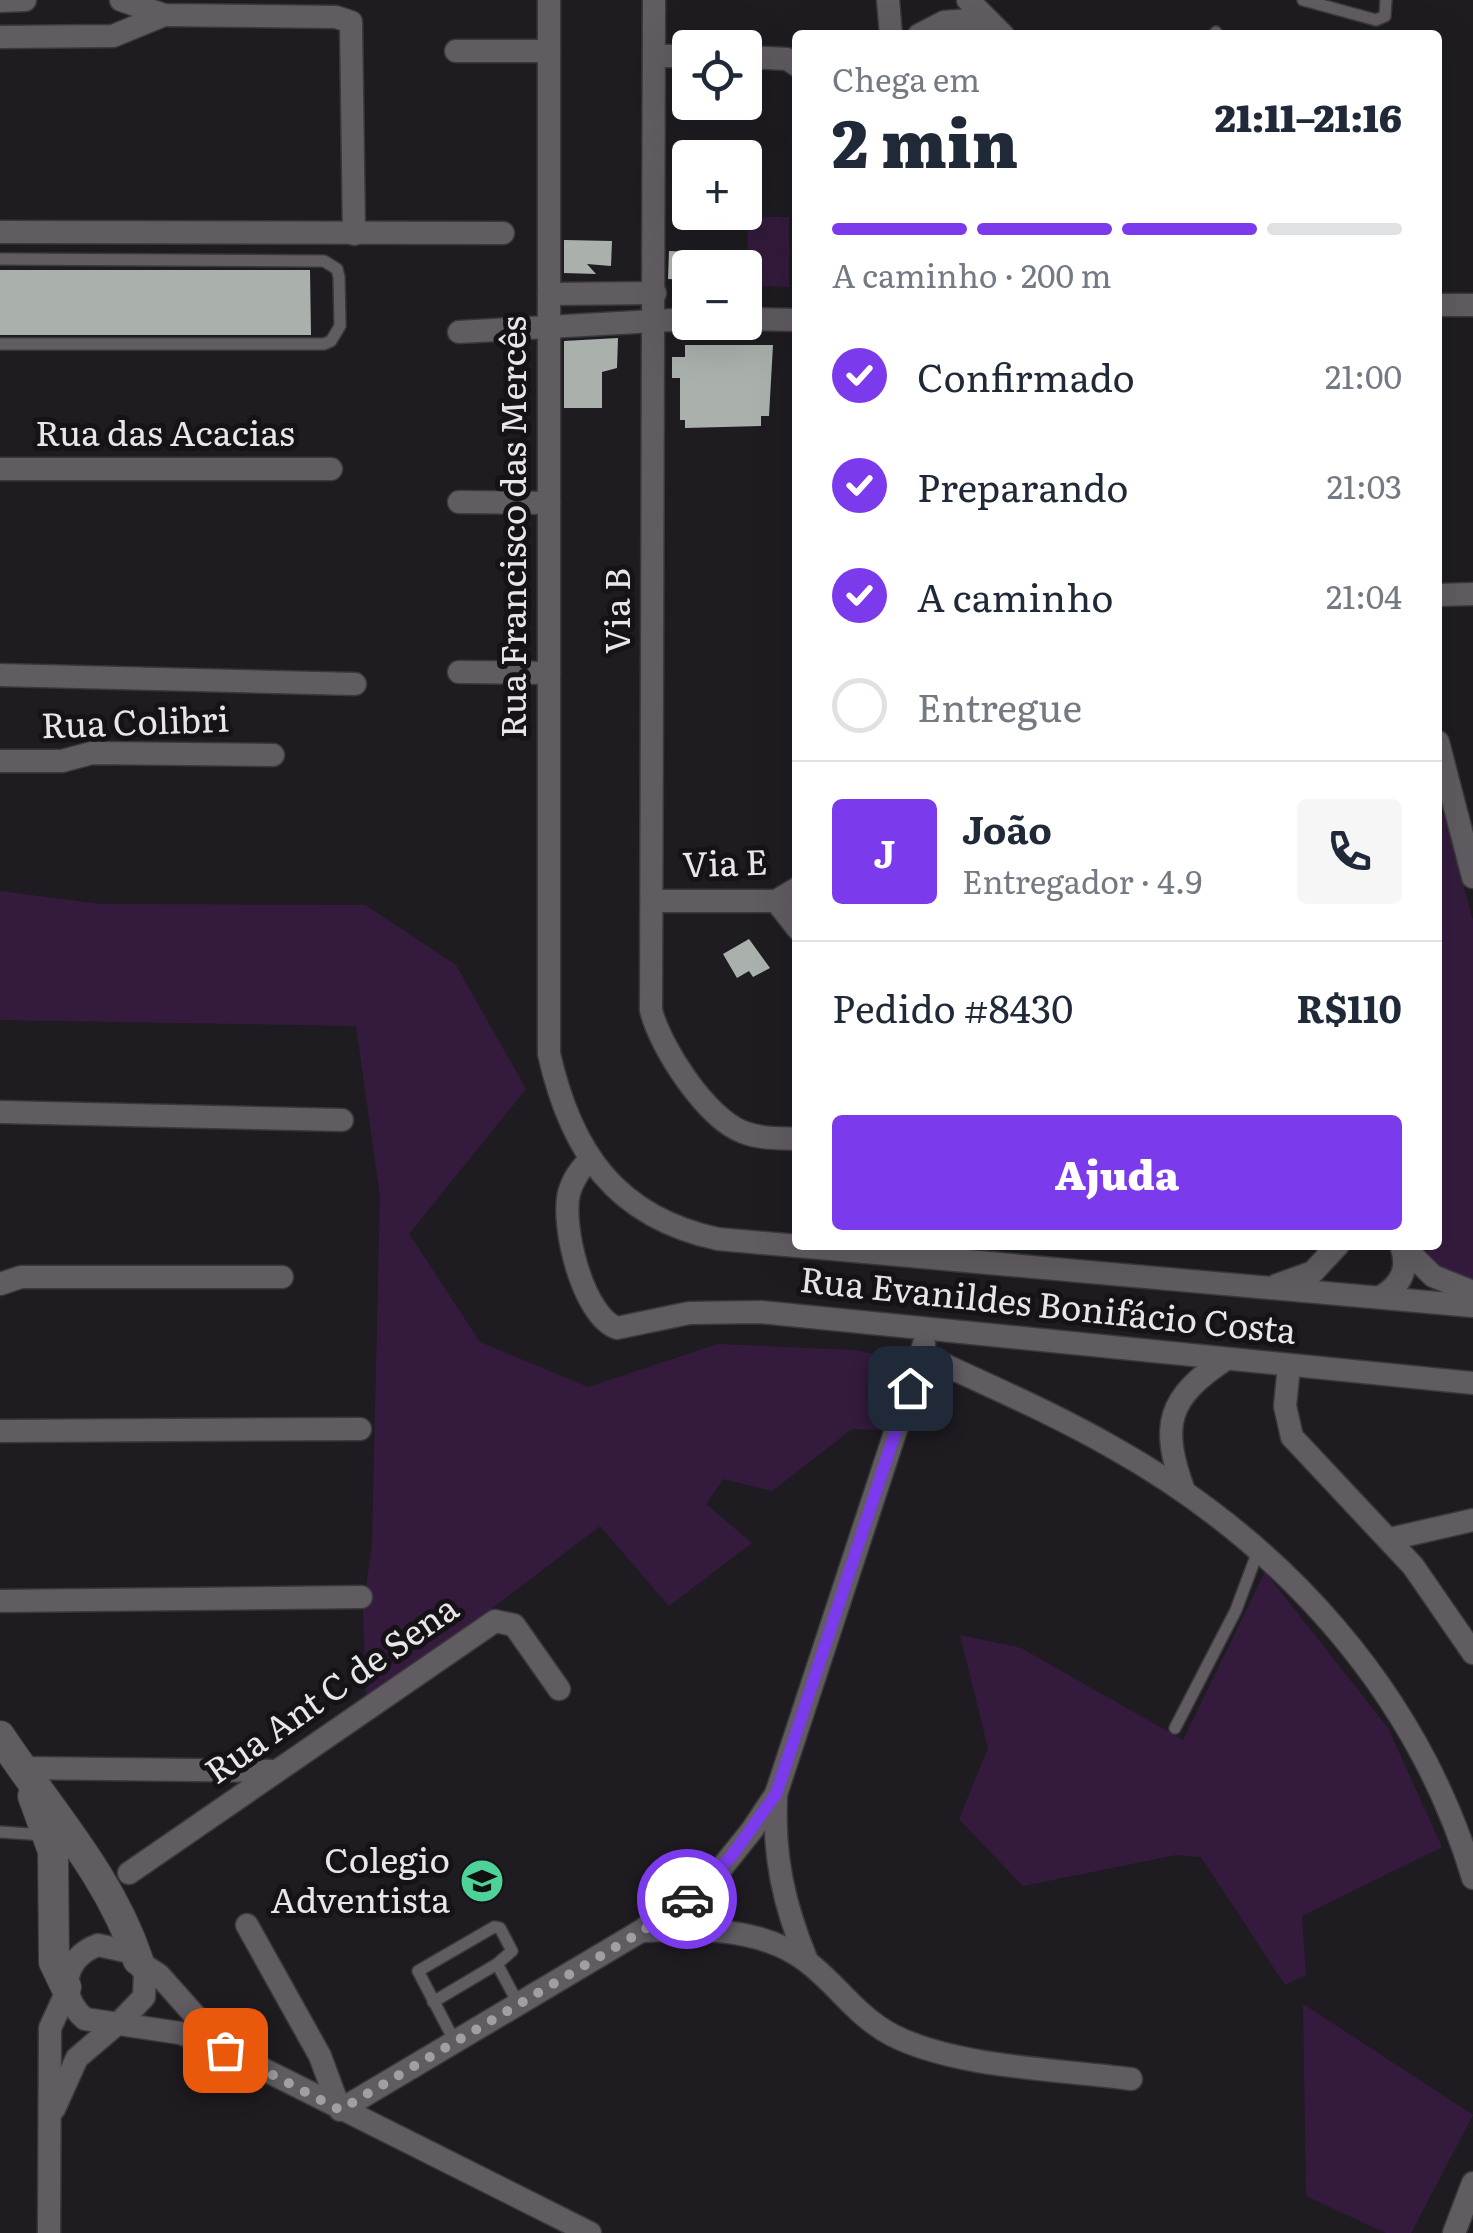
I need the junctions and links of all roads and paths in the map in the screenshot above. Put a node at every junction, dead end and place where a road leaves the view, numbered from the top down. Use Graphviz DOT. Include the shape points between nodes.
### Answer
graph roads {
  1 [pos="25,0"];
  2 [pos="121,0"];
  3 [pos="549,0"];
  4 [pos="654,0"];
  5 [pos="888,0"];
  6 [pos="968,0"];
  7 [pos="1303,0"];
  8 [pos="1386,0"];
  9 [pos="0,1"];
  10 [pos="164,16"];
  11 [pos="984,19"];
  12 [pos="891,30"];
  13 [pos="929,30"];
  14 [pos="997,30"];
  15 [pos="0,38"];
  16 [pos="456,50"];
  17 [pos="549,50"];
  18 [pos="654,56"];
  19 [pos="672,56"];
  20 [pos="762,58"];
  21 [pos="792,62"];
  22 [pos="0,232"];
  23 [pos="503,233"];
  24 [pos="354,234"];
  25 [pos="0,259"];
  26 [pos="654,293"];
  27 [pos="549,294"];
  28 [pos="1442,305"];
  29 [pos="1473,305"];
  30 [pos="762,319"];
  31 [pos="672,320"];
  32 [pos="792,320"];
  33 [pos="654,321"];
  34 [pos="549,324"];
  35 [pos="459,332"];
  36 [pos="0,344"];
  37 [pos="0,469"];
  38 [pos="330,469"];
  39 [pos="459,502"];
  40 [pos="550,503"];
  41 [pos="1442,594"];
  42 [pos="1473,594"];
  43 [pos="459,672"];
  44 [pos="549,672"];
  45 [pos="0,676"];
  46 [pos="356,684"];
  47 [pos="272,754"];
  48 [pos="1442,757"];
  49 [pos="0,761"];
  50 [pos="1473,814"];
  51 [pos="1473,835"];
  52 [pos="1473,877"];
  53 [pos="792,892"];
  54 [pos="652,902"];
  55 [pos="776,902"];
  56 [pos="792,922"];
  57 [pos="0,1112"];
  58 [pos="342,1120"];
  59 [pos="792,1140"];
  60 [pos="589,1160"];
  61 [pos="792,1245"];
  62 [pos="850,1250"];
  63 [pos="1402,1250"];
  64 [pos="1406,1250"];
  65 [pos="1335,1251"];
  66 [pos="282,1277"];
  67 [pos="0,1284"];
  68 [pos="1269,1288"];
  69 [pos="1473,1292"];
  70 [pos="1350,1296"];
  71 [pos="1382,1296"];
  72 [pos="1473,1306"];
  73 [pos="929,1329"];
  74 [pos="921,1354"];
  75 [pos="1226,1359"];
  76 [pos="1289,1366"];
  77 [pos="1473,1383"];
  78 [pos="360,1430"];
  79 [pos="0,1431"];
  80 [pos="1184,1491"];
  81 [pos="1473,1520"];
  82 [pos="1390,1539"];
  83 [pos="1258,1551"];
  84 [pos="361,1597"];
  85 [pos="0,1601"];
  86 [pos="1473,1652"];
  87 [pos="559,1689"];
  88 [pos="1175,1728"];
  89 [pos="0,1736"];
  90 [pos="21,1768"];
  91 [pos="276,1771"];
  92 [pos="776,1794"];
  93 [pos="0,1832"];
  94 [pos="48,1836"];
  95 [pos="82,1848"];
  96 [pos="129,1873"];
  97 [pos="1473,1878"];
  98 [pos="247,1925"];
  99 [pos="641,1932"];
  100 [pos="139,1961"];
  101 [pos="807,1961"];
  102 [pos="498,1964"];
  103 [pos="66,1989"];
  104 [pos="433,2002"];
  105 [pos="519,2005"];
  106 [pos="119,2023"];
  107 [pos="455,2042"];
  108 [pos="225,2050"];
  109 [pos="1131,2079"];
  110 [pos="340,2110"];
  111 [pos="51,2122"];
  112 [pos="50,2183"];
  113 [pos="1473,2184"];
  114 [pos="1458,2231"];
  115 [pos="49,2233"];
  116 [pos="61,2233"];
  117 [pos="590,2233"];
  1 -- 9 [label="street"];
  2 -- 10 [label="street"];
  3 -- 17 [label="street, Rua Francisco das Mercês"];
  4 -- 18 [label="street, Via B"];
  5 -- 12 [label="street"];
  6 -- 11 [label="street"];
  7 -- 8 [label="lane" via="1376,20 1385,16"];
  10 -- 15 [label="street" via="113,36"];
  10 -- 24 [label="street" via="351,22"];
  11 -- 13 [label="street"];
  11 -- 14 [label="street"];
  16 -- 17 [label="street"];
  17 -- 27 [label="street, Rua Francisco das Mercês"];
  18 -- 19 [label="street"];
  18 -- 26 [label="street, Via B"];
  20 -- 21 [label="street"];
  22 -- 24 [label="street"];
  23 -- 24 [label="street"];
  25 -- 36 [label="lane" via="324,261 337,269 340,293 340,326 324,344"];
  26 -- 27 [label="street"];
  26 -- 33 [label="street, Via B"];
  27 -- 34 [label="street, Rua Francisco das Mercês"];
  28 -- 29 [label="street"];
  30 -- 32 [label="street"];
  31 -- 33 [label="street"];
  33 -- 34 [label="street"];
  33 -- 54 [label="street, Via B"];
  34 -- 35 [label="street"];
  34 -- 40 [label="street, Rua Francisco das Mercês"];
  37 -- 38 [label="street, Rua das Acacias"];
  39 -- 40 [label="street"];
  40 -- 44 [label="street, Rua Francisco das Mercês"];
  41 -- 42 [label="street"];
  43 -- 44 [label="street"];
  44 -- 60 [label="street, Rua Francisco das Mercês" via="549,1054 566,1114"];
  45 -- 46 [label="street"];
  47 -- 49 [label="street, Rua Colibri" via="92,753"];
  48 -- 52 [label="street"];
  50 -- 51 [label="street"];
  53 -- 55 [label="street, Via E"];
  54 -- 55 [label="street, Via E"];
  54 -- 59 [label="street, Via B" via="652,1010 667,1051 730,1126"];
  55 -- 56 [label="street"];
  57 -- 58 [label="street"];
  60 -- 61 [label="street, Rua Francisco das Mercês" via="636,1206 666,1223 718,1238"];
  60 -- 73 [label="street, Rua Evanildes Bonifácio Costa" via="568,1197 568,1232 595,1313 617,1328 719,1311"];
  62 -- 68 [label="street, Rua Francisco das Mercês"];
  63 -- 71 [label="street" via="1404,1274"];
  64 -- 69 [label="street" via="1433,1276"];
  65 -- 68 [label="street" via="1313,1272"];
  65 -- 70 [label="street" via="1334,1280"];
  66 -- 67 [label="street" via="21,1277"];
  68 -- 70 [label="street, Rua Francisco das Mercês"];
  70 -- 71 [label="street, Rua Francisco das Mercês"];
  71 -- 72 [label="street, Rua Francisco das Mercês"];
  73 -- 74 [label="street"];
  73 -- 75 [label="street, Rua Evanildes Bonifácio Costa"];
  74 -- 80 [label="street" via="1064,1421"];
  74 -- 92 [label="street"];
  75 -- 76 [label="street, Rua Evanildes Bonifácio Costa"];
  75 -- 80 [label="street" via="1184,1391 1173,1410 1169,1438"];
  76 -- 77 [label="street, Rua Evanildes Bonifácio Costa"];
  76 -- 82 [label="street" via="1285,1406 1292,1437"];
  78 -- 79 [label="street"];
  80 -- 83 [label="street"];
  81 -- 82 [label="street"];
  82 -- 86 [label="street"];
  83 -- 88 [label="lane" via="1236,1610"];
  83 -- 97 [label="street" via="1334,1626 1396,1704 1445,1792"];
  84 -- 85 [label="street"];
  87 -- 91 [label="street, Rua Ant C de Sena" via="514,1625 495,1621"];
  89 -- 90 [label="street"];
  90 -- 91 [label="street"];
  90 -- 94 [label="street"];
  90 -- 95 [label="street"];
  91 -- 96 [label="street, Rua Ant C de Sena"];
  92 -- 99 [label="street" via="716,1875"];
  92 -- 101 [label="street" via="782,1894"];
  93 -- 94 [label="lane"];
  94 -- 95 [label="lane"];
  94 -- 103 [label="street" via="54,1962"];
  95 -- 100 [label="street"];
  98 -- 110 [label="street" via="320,2056"];
  99 -- 101 [label="street" via="684,1928 751,1936"];
  99 -- 105 [label="street"];
  100 -- 103 [label="street" via="120,1947 98,1945 78,1956"];
  100 -- 106 [label="street" via="144,1997"];
  100 -- 108 [label="street"];
  101 -- 109 [label="street" via="861,2016 928,2048"];
  102 -- 104 [label="lane"];
  102 -- 104 [label="lane" via="513,1954 498,1926 422,1967 418,1977"];
  102 -- 105 [label="lane"];
  103 -- 106 [label="street" via="85,2019"];
  103 -- 111 [label="street" via="50,2028"];
  104 -- 107 [label="lane"];
  105 -- 107 [label="street"];
  106 -- 108 [label="street" via="180,2033"];
  106 -- 111 [label="street" via="67,2073"];
  107 -- 110 [label="street"];
  108 -- 110 [label="street"];
  110 -- 117 [label="street"];
  111 -- 112 [label="street"];
  112 -- 115 [label="street"];
  112 -- 116 [label="street"];
  113 -- 114 [label="street"];
}
